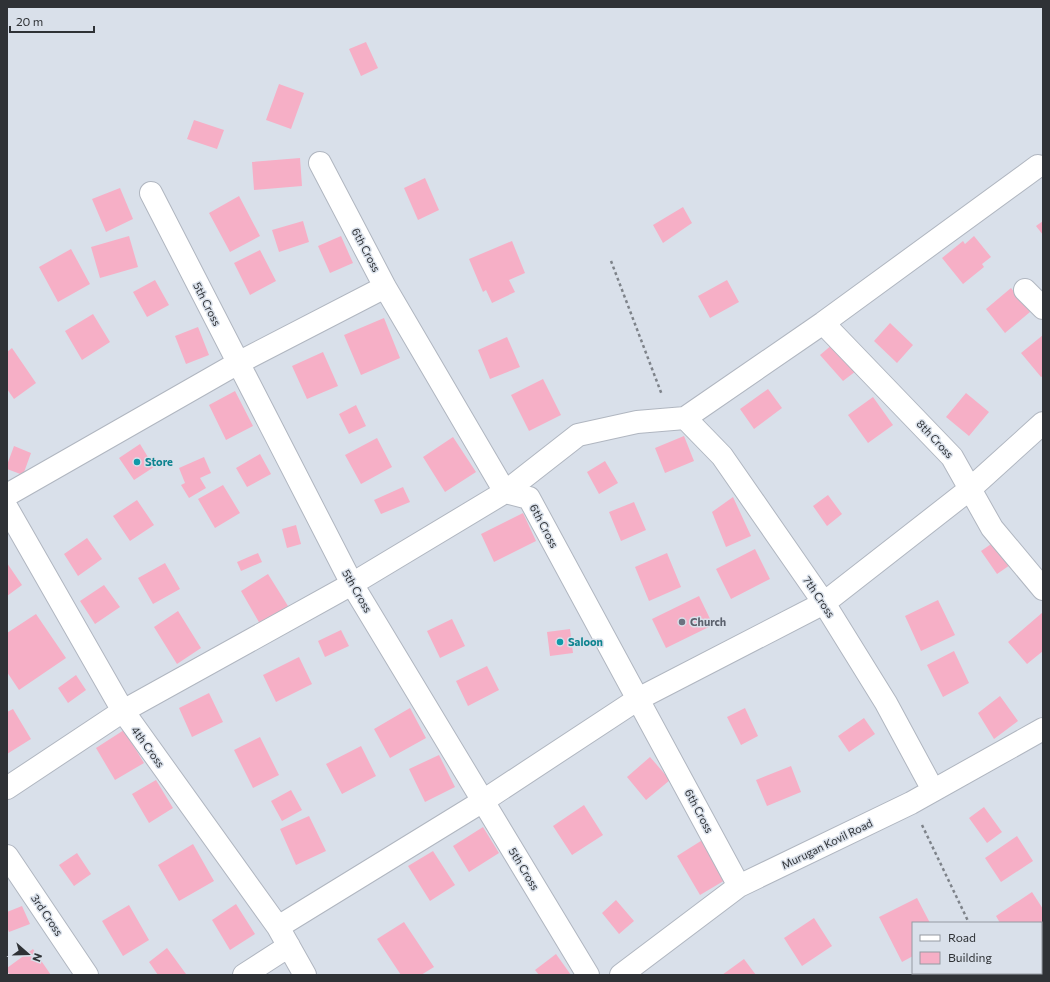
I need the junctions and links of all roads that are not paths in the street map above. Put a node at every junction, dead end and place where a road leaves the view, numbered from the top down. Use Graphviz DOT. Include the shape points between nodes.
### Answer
graph roads {
  1 [pos="320,164"];
  2 [pos="1038,166"];
  3 [pos="151,193"];
  4 [pos="385,287"];
  5 [pos="1025,290"];
  6 [pos="1043,308"];
  7 [pos="823,323"];
  8 [pos="238,363"];
  9 [pos="678,419"];
  10 [pos="1043,423"];
  11 [pos="970,489"];
  12 [pos="504,492"];
  13 [pos="7,495"];
  14 [pos="7,508"];
  15 [pos="352,584"];
  16 [pos="1043,588"];
  17 [pos="824,603"];
  18 [pos="638,699"];
  19 [pos="123,711"];
  20 [pos="1043,729"];
  21 [pos="7,788"];
  22 [pos="933,790"];
  23 [pos="483,801"];
  24 [pos="7,856"];
  25 [pos="739,886"];
  26 [pos="278,927"];
  27 [pos="289,946"];
  28 [pos="87,975"];
  29 [pos="244,975"];
  30 [pos="305,975"];
  31 [pos="588,975"];
  32 [pos="621,975"];
  1 -- 4 [label="street, 6th Cross"];
  2 -- 7 [label="street"];
  3 -- 8 [label="street, 5th Cross"];
  4 -- 8 [label="street"];
  4 -- 12 [label="street, 6th Cross"];
  5 -- 6 [label="street"];
  7 -- 9 [label="street"];
  7 -- 11 [label="street, 8th Cross" via="952,457"];
  8 -- 13 [label="street"];
  8 -- 15 [label="street, 5th Cross"];
  9 -- 12 [label="street" via="637,422 578,436"];
  9 -- 17 [label="street, 7th Cross" via="722,456"];
  10 -- 11 [label="street"];
  11 -- 16 [label="street, 8th Cross" via="992,528"];
  11 -- 17 [label="street"];
  12 -- 15 [label="street"];
  12 -- 18 [label="street, 6th Cross" via="529,498"];
  14 -- 19 [label="street, 4th Cross"];
  15 -- 19 [label="street"];
  15 -- 23 [label="street, 5th Cross"];
  17 -- 18 [label="street"];
  17 -- 22 [label="street, 7th Cross" via="886,703"];
  18 -- 23 [label="street"];
  18 -- 25 [label="street, 6th Cross"];
  19 -- 21 [label="street"];
  19 -- 26 [label="street, 4th Cross"];
  20 -- 22 [label="street, Murugan Kovil Road"];
  22 -- 25 [label="street, Murugan Kovil Road"];
  23 -- 26 [label="street"];
  23 -- 31 [label="street, 5th Cross"];
  24 -- 28 [label="street, 3rd Cross"];
  25 -- 32 [label="street, Murugan Kovil Road"];
  26 -- 27 [label="street, 4th Cross"];
  27 -- 29 [label="street"];
  27 -- 30 [label="street, 4th Cross"];
}
